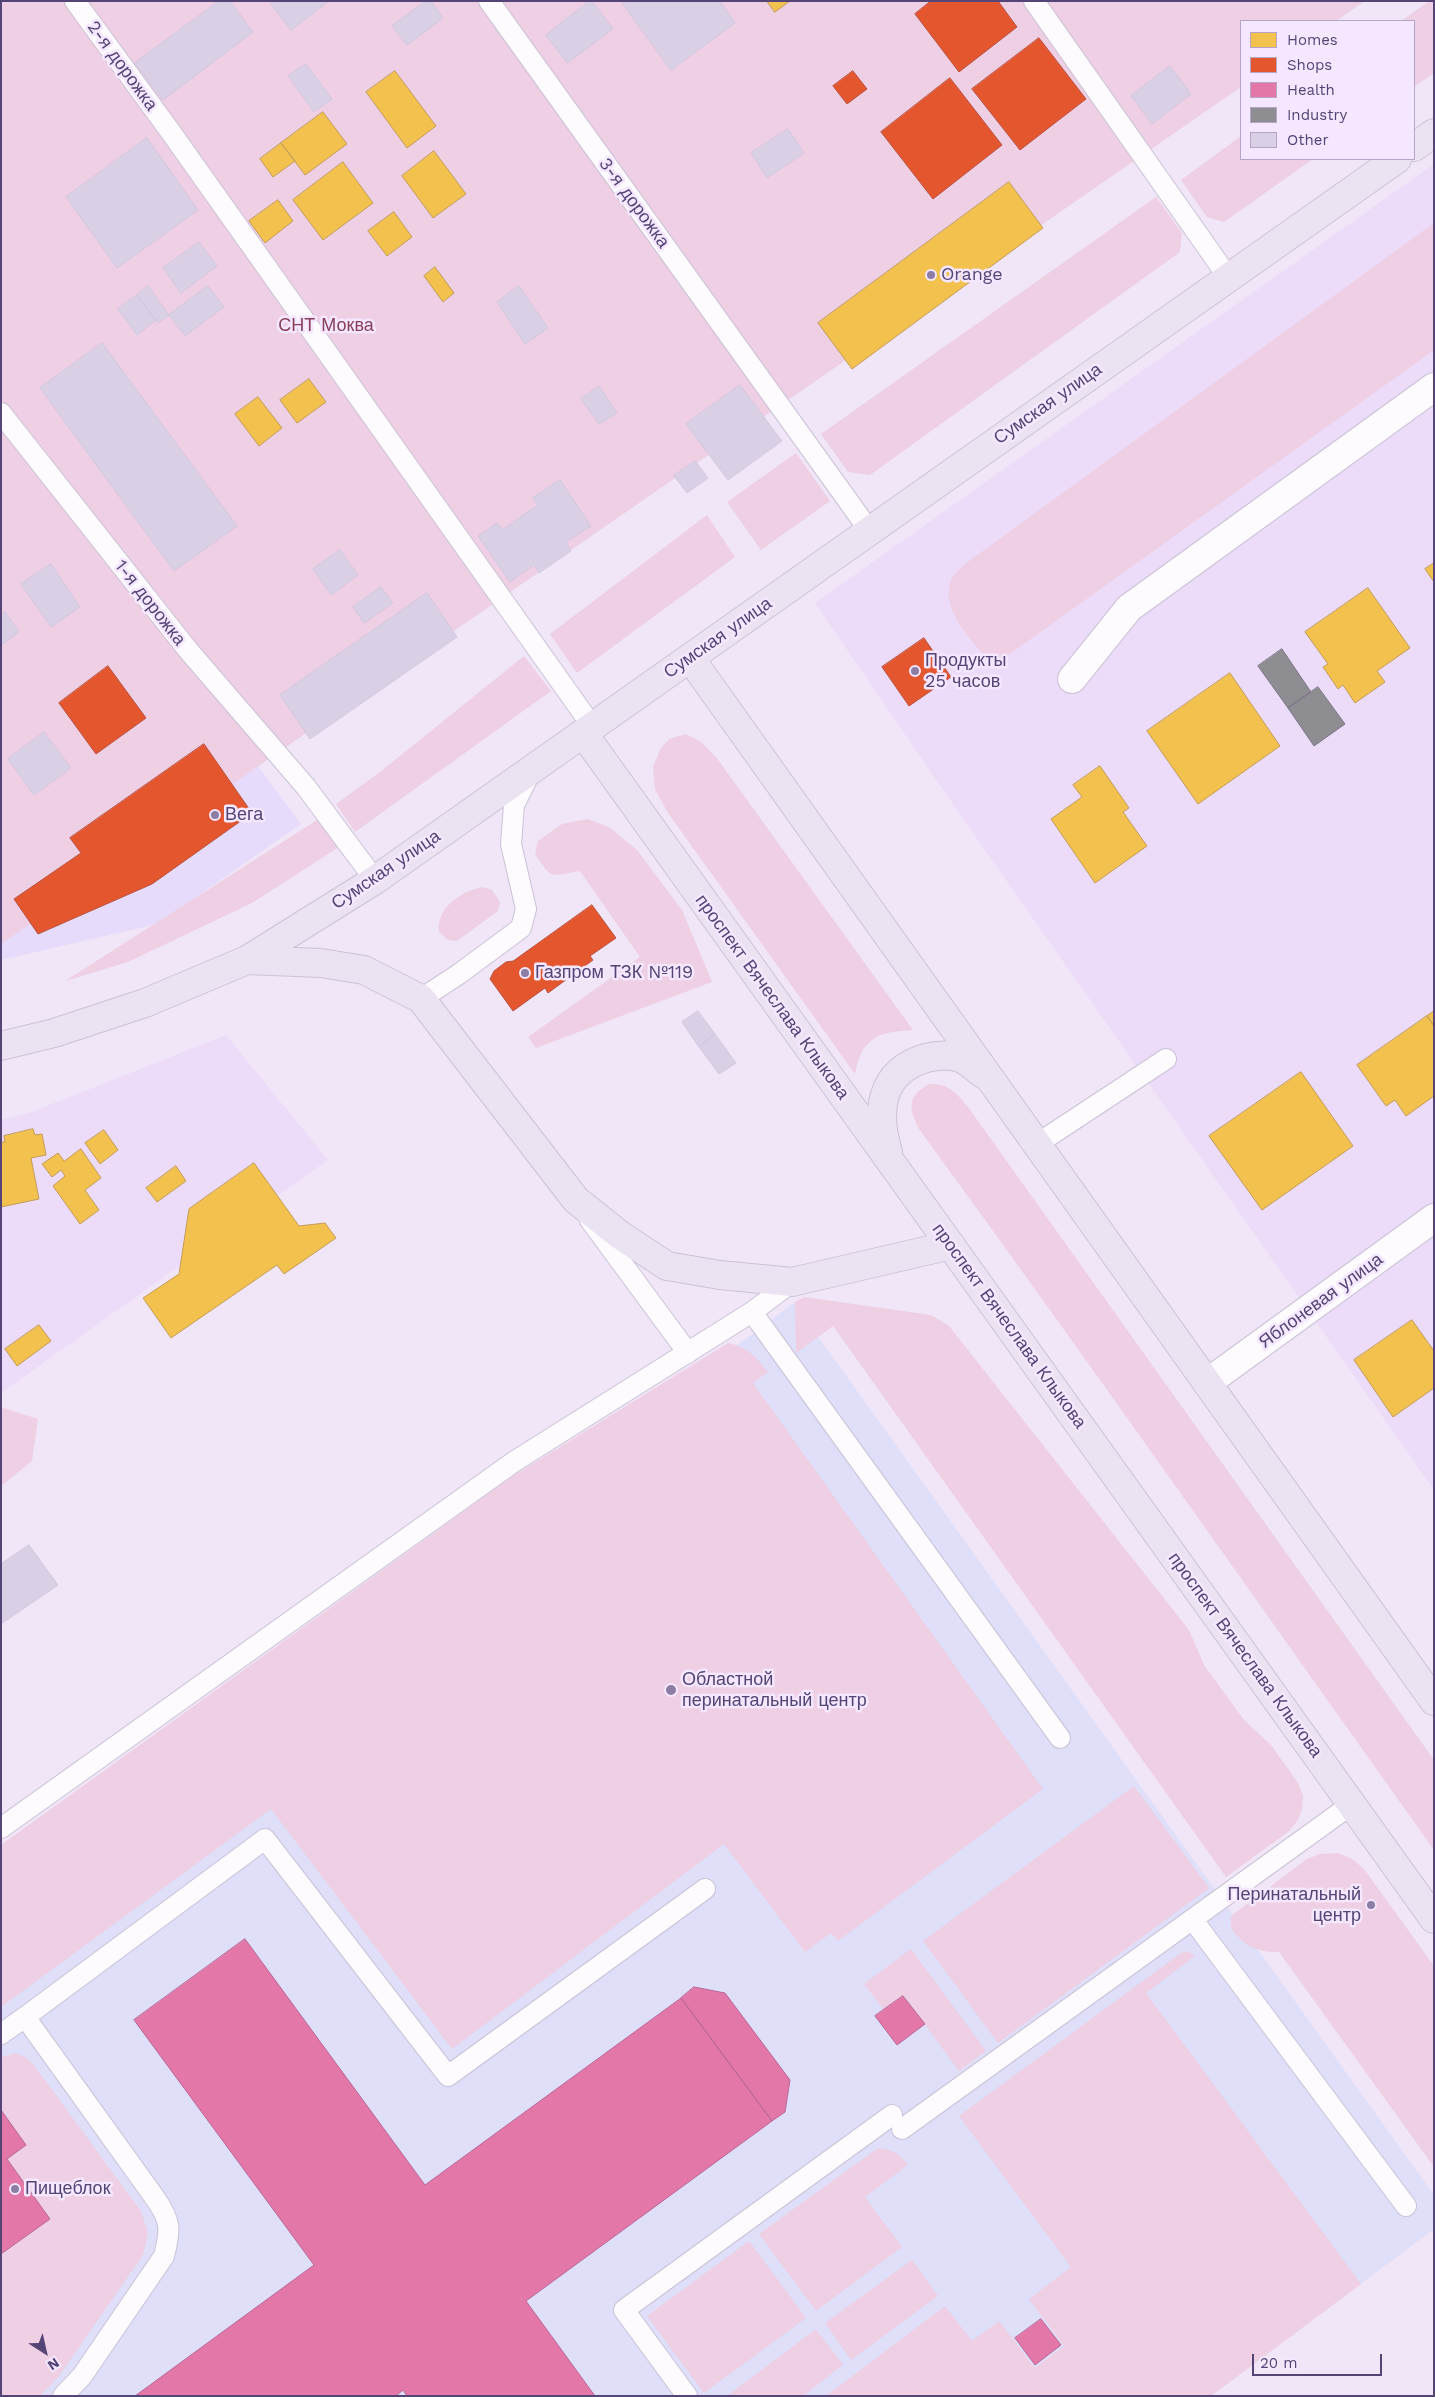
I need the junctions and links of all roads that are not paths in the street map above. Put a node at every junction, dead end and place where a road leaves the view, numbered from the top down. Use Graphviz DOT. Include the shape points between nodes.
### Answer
graph roads {
  1 [pos="75,1"];
  2 [pos="489,1"];
  3 [pos="1034,1"];
  4 [pos="1434,133"];
  5 [pos="1415,146"];
  6 [pos="1397,160"];
  7 [pos="1228,278"];
  8 [pos="1434,387"];
  9 [pos="1,413"];
  10 [pos="869,530"];
  11 [pos="690,658"];
  12 [pos="1072,680"];
  13 [pos="587,730"];
  14 [pos="531,771"];
  15 [pos="375,880"];
  16 [pos="248,960"];
  17 [pos="421,998"];
  18 [pos="1,1046"];
  19 [pos="1166,1060"];
  20 [pos="990,1078"];
  21 [pos="1037,1144"];
  22 [pos="891,1161"];
  23 [pos="576,1200"];
  24 [pos="1434,1218"];
  25 [pos="951,1246"];
  26 [pos="792,1282"];
  27 [pos="752,1312"];
  28 [pos="688,1353"];
  29 [pos="1207,1383"];
  30 [pos="1434,1701"];
  31 [pos="1060,1738"];
  32 [pos="1352,1804"];
  33 [pos="1,1828"];
  34 [pos="705,1889"];
  35 [pos="1434,1919"];
  36 [pos="1193,1920"];
  37 [pos="25,2017"];
  38 [pos="1,2034"];
  39 [pos="1406,2206"];
  40 [pos="63,2396"];
  41 [pos="686,2396"];
  1 -- 13 [label="lane, 2-я дорожка" via="170,130"];
  2 -- 10 [label="lane, 3-я дорожка"];
  3 -- 7 [label="lane"];
  4 -- 5 [label="main road"];
  6 -- 7 [label="main road, Сумская улица"];
  7 -- 10 [label="main road, Сумская улица"];
  8 -- 12 [label="street" via="1129,608"];
  9 -- 15 [label="lane, 1-я дорожка" via="188,650 306,787"];
  10 -- 11 [label="main road, Сумская улица"];
  11 -- 13 [label="main road, Сумская улица"];
  11 -- 20 [label="main road"];
  13 -- 14 [label="main road, Сумская улица"];
  13 -- 22 [label="main road, проспект Вячеслава Клыкова"];
  14 -- 15 [label="main road, Сумская улица"];
  14 -- 17 [label="lane" via="514,805 511,844 526,909 521,928"];
  15 -- 16 [label="main road, Сумская улица"];
  16 -- 17 [label="main road" via="321,963 364,970"];
  16 -- 18 [label="main road, Сумская улица" via="145,1003"];
  17 -- 23 [label="main road"];
  19 -- 21 [label="lane"];
  20 -- 21 [label="main road"];
  20 -- 22 [label="main road" via="960,1057 933,1056 910,1063 895,1076 882,1101 882,1131"];
  21 -- 29 [label="main road"];
  22 -- 25 [label="main road, проспект Вячеслава Клыкова"];
  23 -- 26 [label="main road" via="667,1266"];
  23 -- 28 [label="lane"];
  24 -- 29 [label="street, Яблоневая улица"];
  25 -- 26 [label="main road"];
  25 -- 32 [label="main road, проспект Вячеслава Клыкова"];
  26 -- 27 [label="lane"];
  27 -- 28 [label="lane"];
  27 -- 31 [label="lane"];
  28 -- 33 [label="lane" via="515,1461"];
  29 -- 30 [label="main road"];
  32 -- 35 [label="main road, проспект Вячеслава Клыкова"];
  32 -- 36 [label="lane"];
  34 -- 37 [label="lane" via="448,2076 265,1839"];
  36 -- 39 [label="lane"];
  36 -- 41 [label="lane" via="624,2310"];
  37 -- 38 [label="lane"];
  37 -- 40 [label="lane" via="156,2198 169,2223 164,2256 82,2376"];
}
